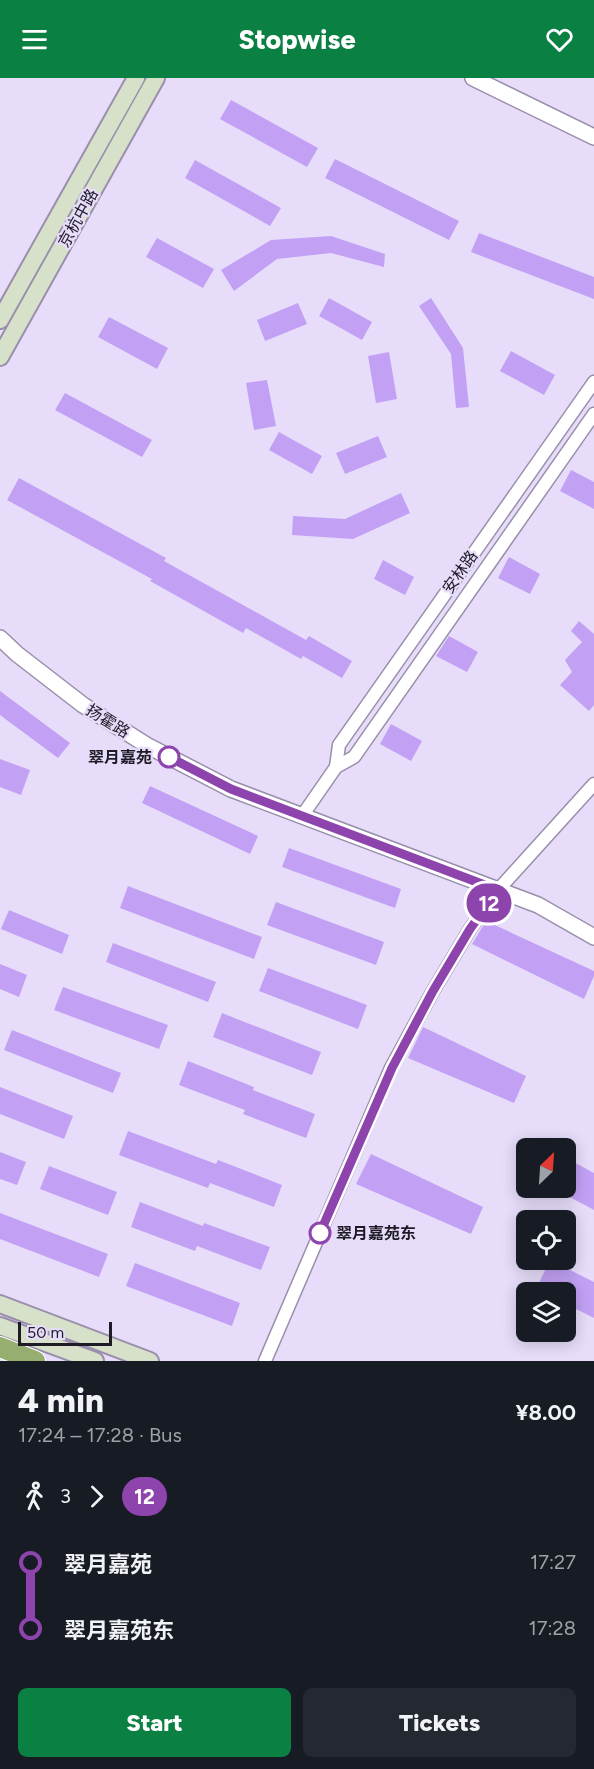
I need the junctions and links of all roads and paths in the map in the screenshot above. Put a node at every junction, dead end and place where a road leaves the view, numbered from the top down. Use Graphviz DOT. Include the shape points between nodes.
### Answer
graph roads {
  1 [pos="136,78"];
  2 [pos="156,78"];
  3 [pos="473,78"];
  4 [pos="594,138"];
  5 [pos="0,320"];
  6 [pos="0,357"];
  7 [pos="594,382"];
  8 [pos="594,414"];
  9 [pos="517,491"];
  10 [pos="534,500"];
  11 [pos="0,638"];
  12 [pos="336,767"];
  13 [pos="594,784"];
  14 [pos="302,816"];
  15 [pos="498,890"];
  16 [pos="594,937"];
  17 [pos="0,1304"];
  18 [pos="0,1326"];
  19 [pos="0,1347"];
  20 [pos="35,1361"];
  21 [pos="95,1361"];
  22 [pos="150,1361"];
  23 [pos="265,1361"];
  1 -- 5 [label="main road, 京杭中路"];
  2 -- 6 [label="main road, 京杭中路"];
  3 -- 4 [label="street"];
  7 -- 9 [label="street, 安林路"];
  8 -- 10 [label="street, 安林路"];
  9 -- 10 [label="street"];
  9 -- 12 [label="street, 安林路" via="339,745"];
  10 -- 12 [label="street, 安林路" via="354,757"];
  11 -- 14 [label="street, 扬霍路" via="83,705 148,746 231,789"];
  12 -- 14 [label="street, 安林路"];
  13 -- 15 [label="street"];
  14 -- 15 [label="street, 扬霍路"];
  15 -- 16 [label="street, 扬霍路" via="538,905"];
  15 -- 23 [label="street" via="433,991 392,1068"];
  17 -- 22 [label="main road"];
  18 -- 21 [label="main road"];
  19 -- 20 [label="highway"];
}
